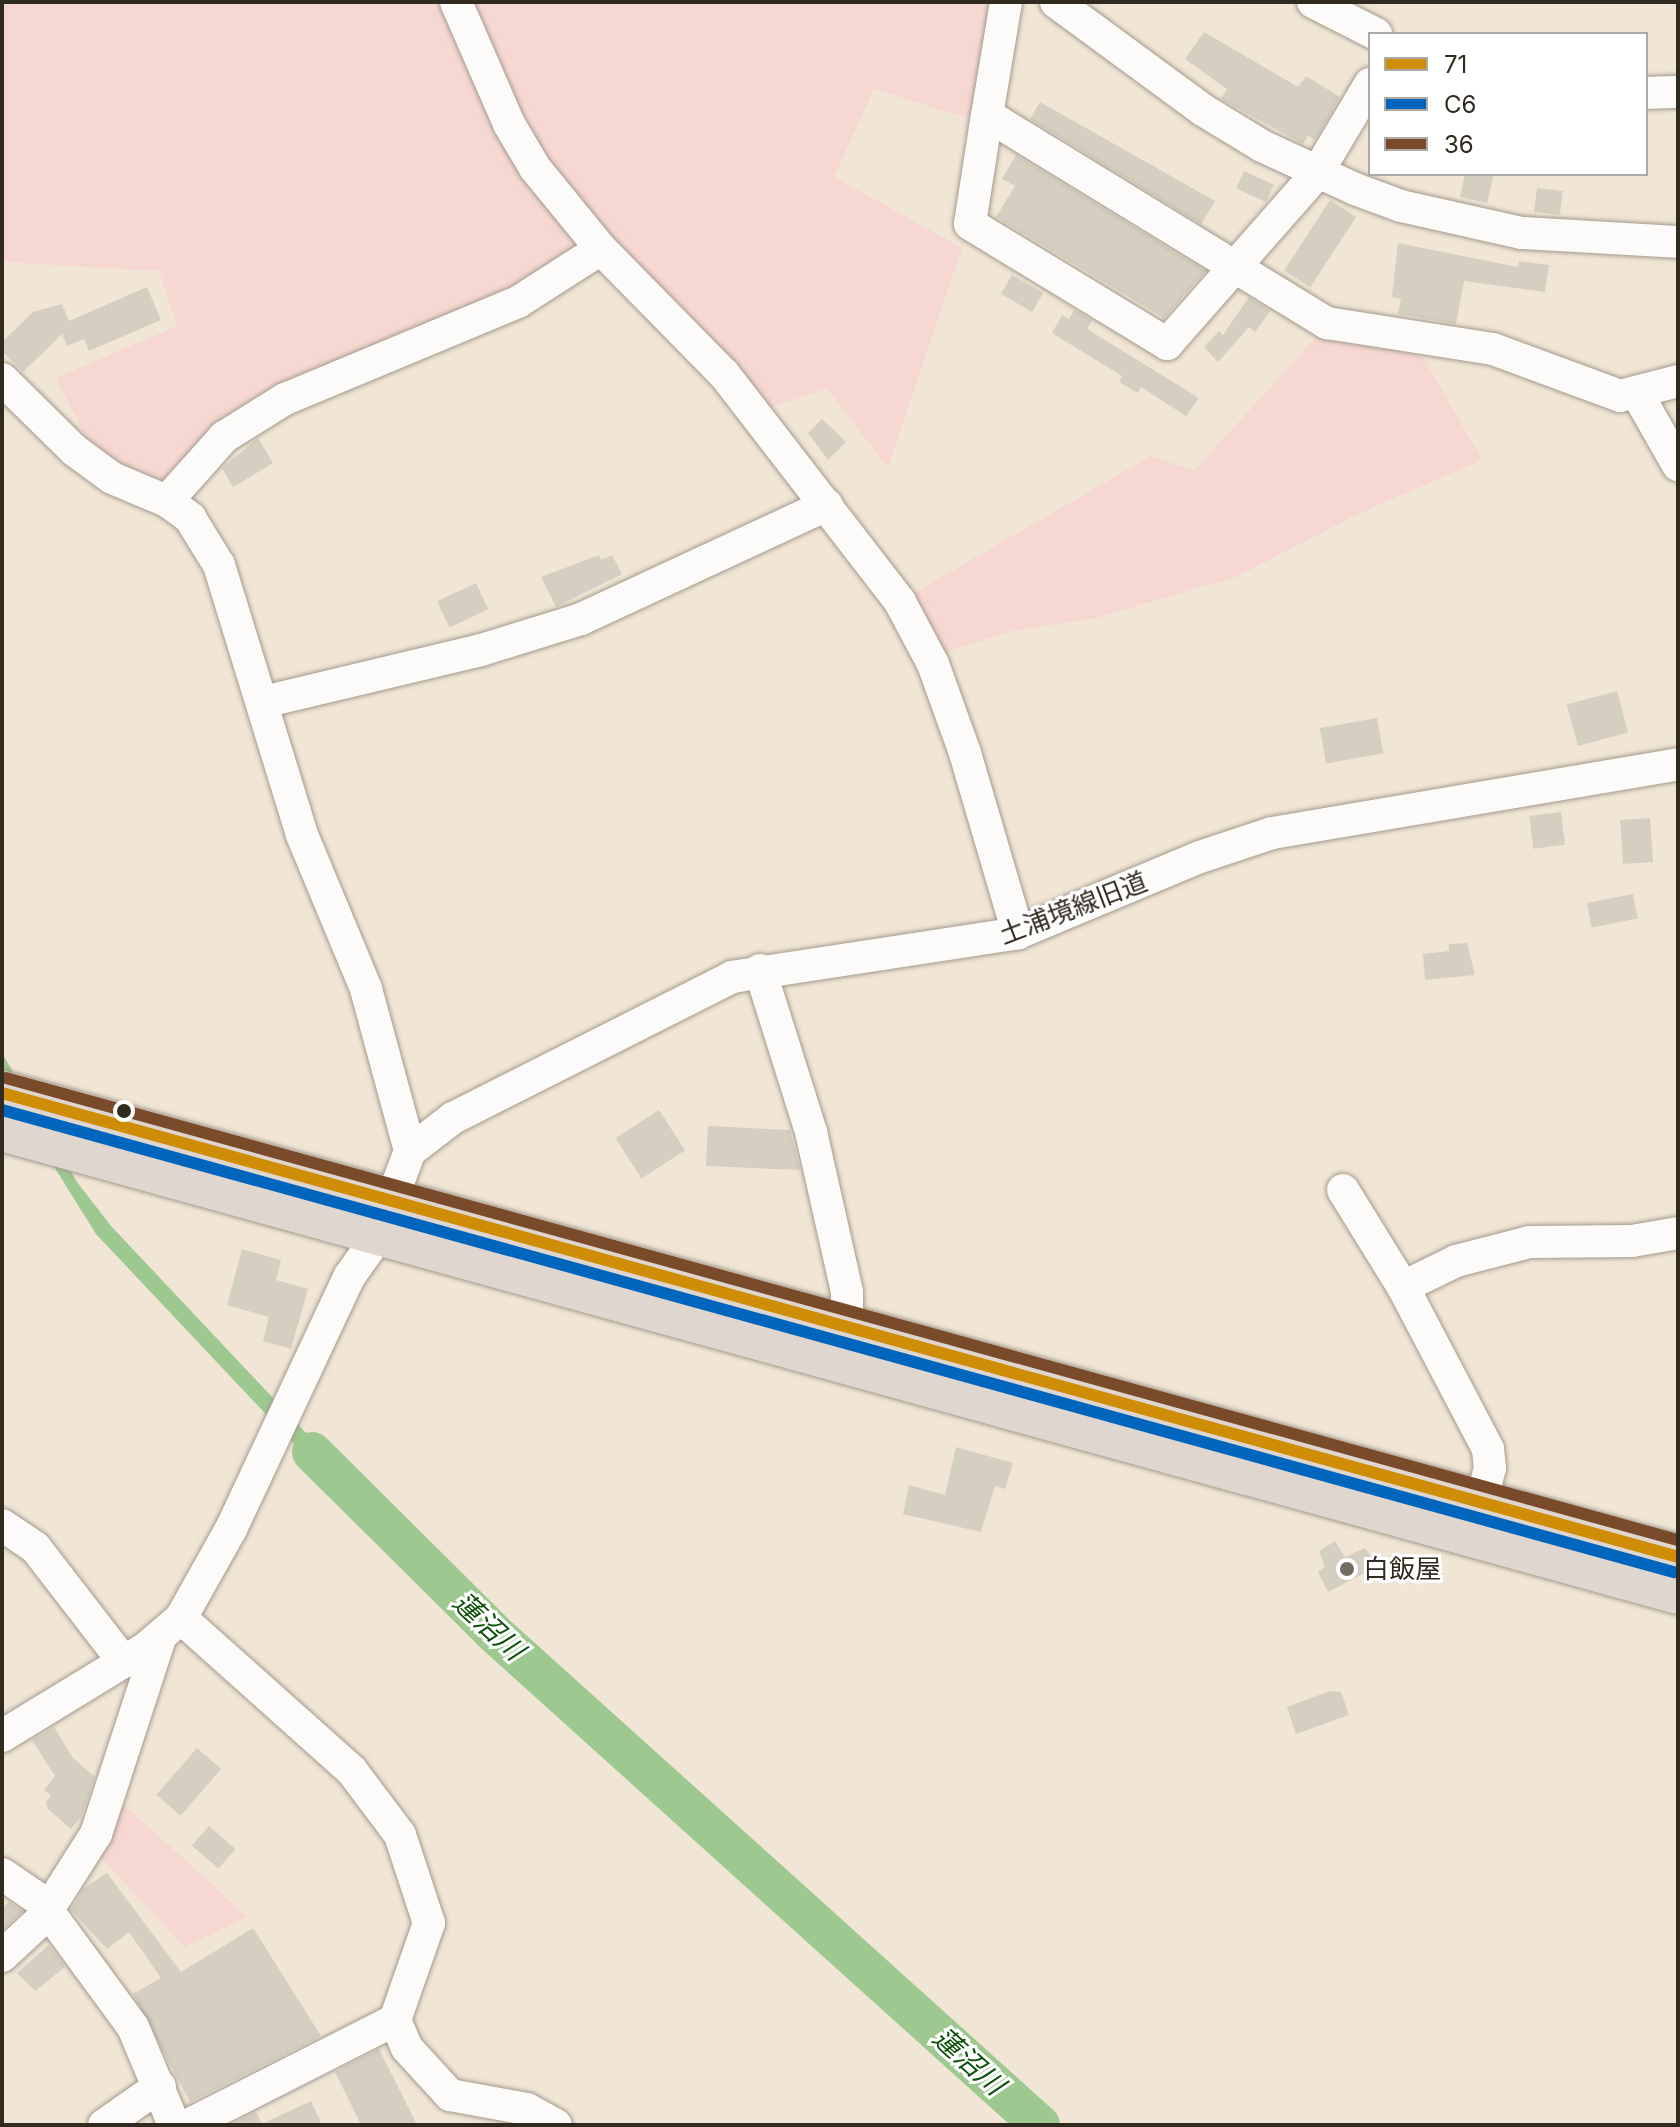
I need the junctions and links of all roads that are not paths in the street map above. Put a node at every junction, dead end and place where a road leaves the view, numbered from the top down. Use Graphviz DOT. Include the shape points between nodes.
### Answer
graph roads {
  1 [pos="456,2"];
  2 [pos="1006,2"];
  3 [pos="1056,2"];
  4 [pos="1313,2"];
  5 [pos="1372,32"];
  6 [pos="1368,87"];
  7 [pos="987,115"];
  8 [pos="1317,173"];
  9 [pos="1678,242"];
  10 [pos="601,249"];
  11 [pos="1236,263"];
  12 [pos="2,379"];
  13 [pos="1678,381"];
  14 [pos="1638,395"];
  15 [pos="1678,465"];
  16 [pos="167,501"];
  17 [pos="827,505"];
  18 [pos="263,702"];
  19 [pos="1678,764"];
  20 [pos="1018,933"];
  21 [pos="760,970"];
  22 [pos="2,1093"];
  23 [pos="2,1129"];
  24 [pos="410,1151"];
  25 [pos="1343,1190"];
  26 [pos="385,1218"];
  27 [pos="1678,1233"];
  28 [pos="1403,1287"];
  29 [pos="847,1324"];
  30 [pos="1481,1501"];
  31 [pos="2,1525"];
  32 [pos="1678,1557"];
  33 [pos="1678,1592"];
  34 [pos="170,1628"];
  35 [pos="123,1661"];
  36 [pos="2,1736"];
  37 [pos="2,1874"];
  38 [pos="47,1909"];
  39 [pos="2,1956"];
  40 [pos="395,2020"];
  41 [pos="160,2086"];
  42 [pos="499,2116"];
  43 [pos="104,2125"];
  44 [pos="174,2125"];
  45 [pos="188,2125"];
  46 [pos="556,2125"];
  1 -- 10 [label="street" via="521,145"];
  2 -- 7 [label="street"];
  3 -- 8 [label="street" via="1203,110"];
  4 -- 5 [label="street"];
  6 -- 8 [label="street"];
  7 -- 11 [label="street"];
  7 -- 11 [label="street" via="970,224 1167,344"];
  8 -- 9 [label="street" via="1401,206 1461,221 1594,241"];
  8 -- 11 [label="street"];
  10 -- 16 [label="street" via="518,302 285,399 224,437"];
  10 -- 17 [label="street" via="724,374"];
  11 -- 14 [label="street" via="1327,323 1493,349 1620,396"];
  12 -- 16 [label="street" via="74,450 112,478"];
  13 -- 14 [label="street"];
  14 -- 15 [label="street"];
  16 -- 18 [label="street" via="190,518 219,565"];
  17 -- 18 [label="street" via="581,619 481,650"];
  17 -- 20 [label="street" via="900,602 933,664"];
  18 -- 24 [label="street" via="302,835 366,989"];
  19 -- 20 [label="street, 土浦境線旧道" via="1272,833 1200,857"];
  20 -- 21 [label="street, 土浦境線旧道"];
  21 -- 24 [label="street, 土浦境線旧道" via="708,986 453,1118"];
  21 -- 29 [label="street" via="811,1132 847,1292"];
  22 -- 26 [label="highway"];
  23 -- 26 [label="highway" via="103,1157"];
  24 -- 26 [label="street"];
  25 -- 28 [label="street"];
  26 -- 29 [label="highway"];
  26 -- 33 [label="highway"];
  26 -- 34 [label="street" via="349,1277 270,1447"];
  27 -- 28 [label="street" via="1632,1241 1530,1242 1456,1261"];
  28 -- 30 [label="street" via="1488,1449 1490,1468"];
  29 -- 30 [label="highway"];
  30 -- 32 [label="highway"];
  31 -- 35 [label="street" via="35,1547"];
  34 -- 35 [label="street"];
  34 -- 38 [label="street" via="96,1834"];
  34 -- 40 [label="street" via="352,1771 400,1835 429,1923"];
  35 -- 36 [label="street"];
  37 -- 38 [label="street"];
  38 -- 39 [label="street"];
  38 -- 41 [label="street" via="133,2027"];
  40 -- 42 [label="street" via="407,2048 450,2095"];
  40 -- 45 [label="street"];
  41 -- 43 [label="street"];
  41 -- 44 [label="street"];
  42 -- 46 [label="street" via="527,2109"];
}
